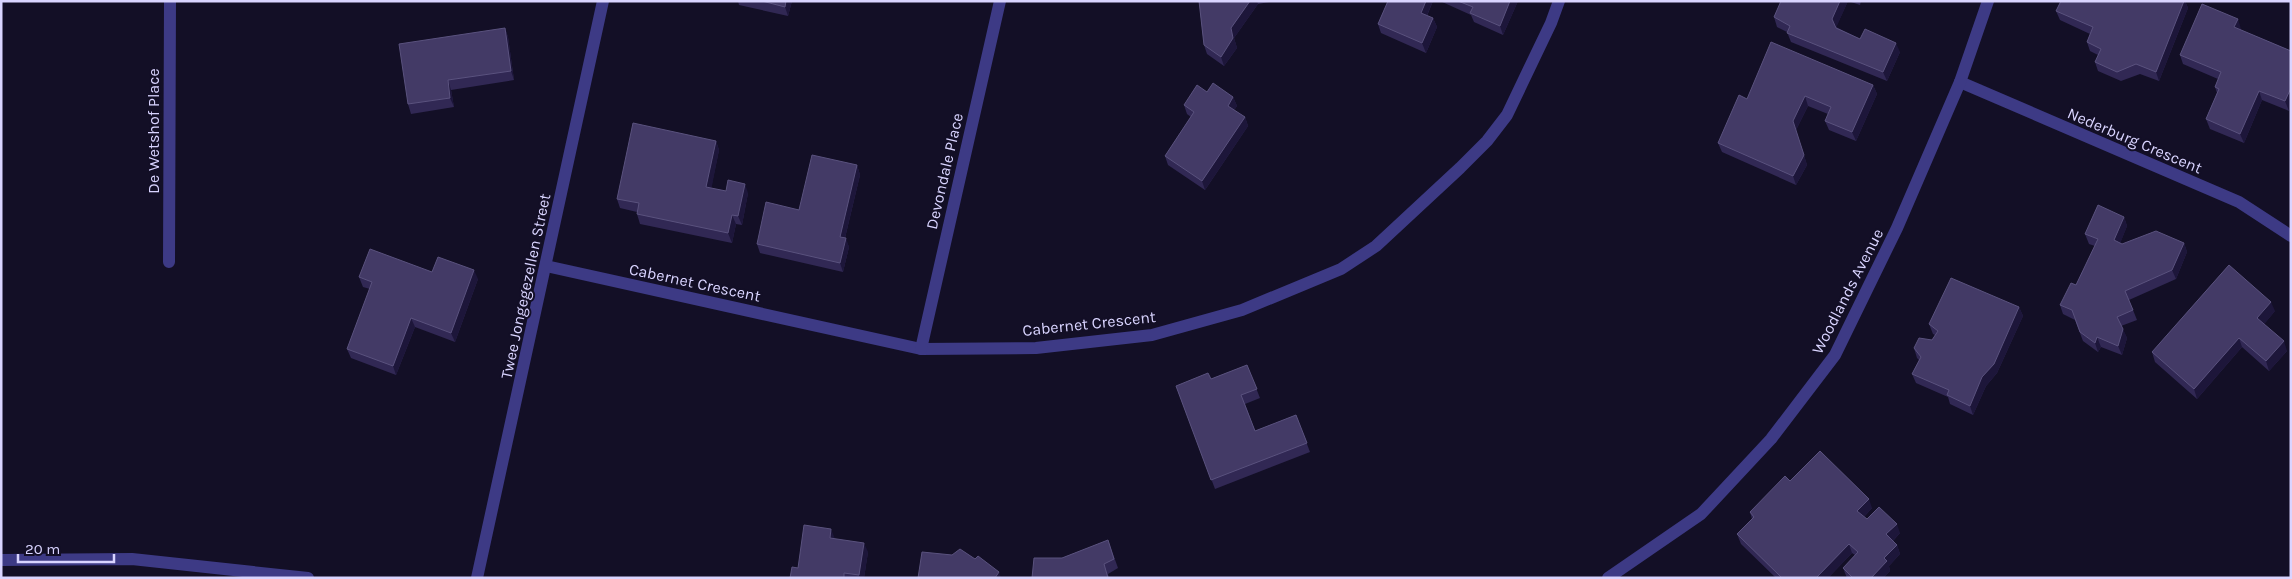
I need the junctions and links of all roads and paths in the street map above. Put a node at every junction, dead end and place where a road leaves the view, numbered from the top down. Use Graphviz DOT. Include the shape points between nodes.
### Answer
graph roads {
  1 [pos="170,1"];
  2 [pos="603,1"];
  3 [pos="1000,1"];
  4 [pos="1559,1"];
  5 [pos="1988,1"];
  6 [pos="1960,82"];
  7 [pos="2289,231"];
  8 [pos="169,262"];
  9 [pos="546,266"];
  10 [pos="921,349"];
  11 [pos="1,560"];
  12 [pos="225,573"];
  13 [pos="308,578"];
  14 [pos="477,578"];
  15 [pos="1608,578"];
  1 -- 8 [label="street, De Wetshof Place"];
  2 -- 9 [label="street, Twee Jongegezellen Street"];
  3 -- 10 [label="street, Devondale Place"];
  4 -- 10 [label="street, Cabernet Crescent" via="1507,115 1487,141 1376,246 1341,269 1242,310 1152,335 1036,348"];
  5 -- 6 [label="street, Woodlands Avenue"];
  6 -- 7 [label="street, Nederburg Crescent" via="2239,202"];
  6 -- 15 [label="street, Woodlands Avenue" via="1896,228 1835,355 1771,438 1700,514"];
  9 -- 10 [label="street, Cabernet Crescent"];
  9 -- 14 [label="street, Twee Jongegezellen Street"];
  11 -- 12 [label="street" via="132,559"];
  12 -- 13 [label="street"];
}
